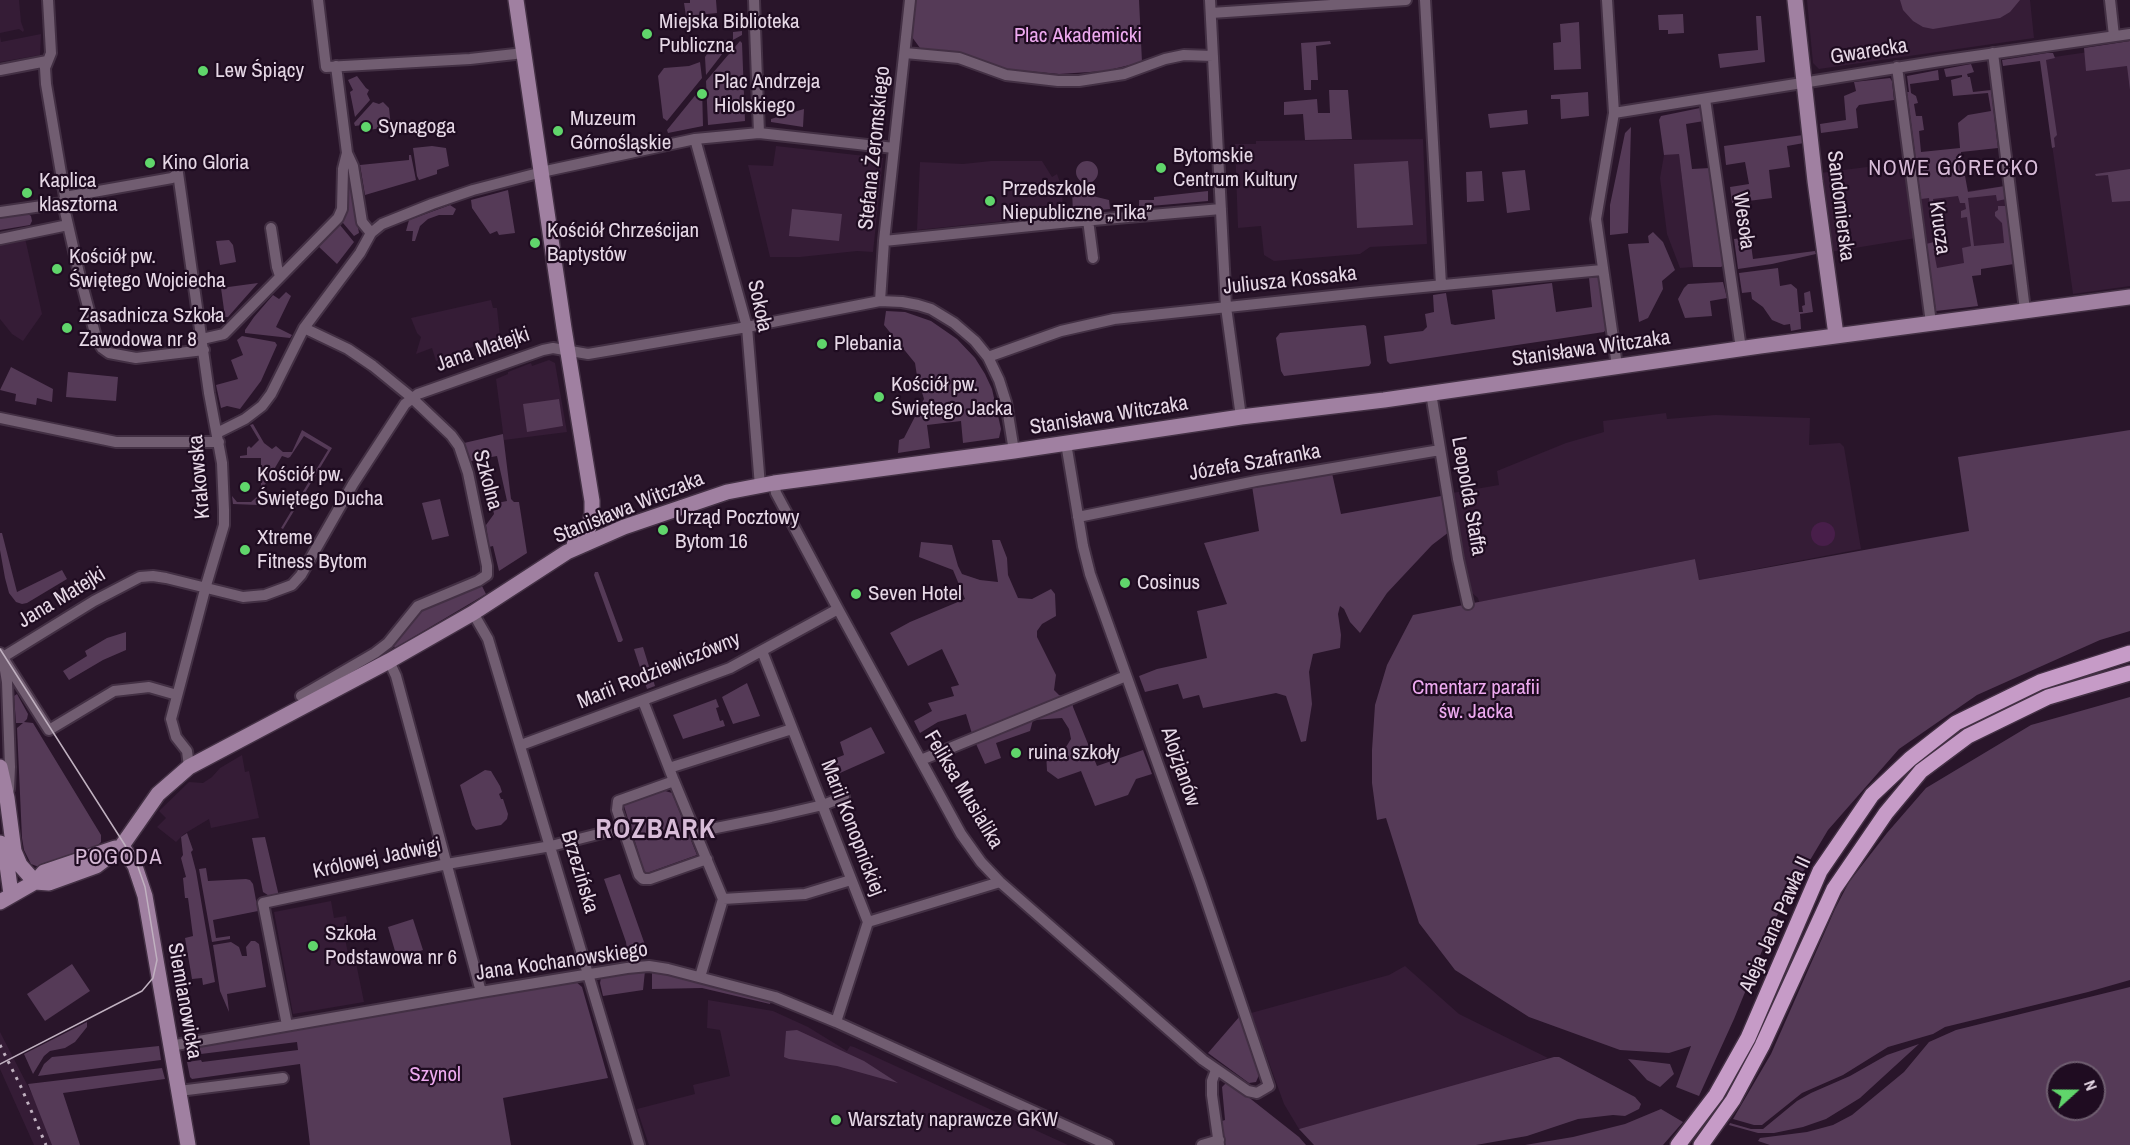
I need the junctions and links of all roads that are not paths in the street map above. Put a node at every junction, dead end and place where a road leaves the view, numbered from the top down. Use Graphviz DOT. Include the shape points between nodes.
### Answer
graph roads {
  1 [pos="48,0"];
  2 [pos="318,0"];
  3 [pos="516,0"];
  4 [pos="754,0"];
  5 [pos="910,0"];
  6 [pos="1210,0"];
  7 [pos="1406,0"];
  8 [pos="1425,0"];
  9 [pos="1607,0"];
  10 [pos="1795,0"];
  11 [pos="2110,0"];
  12 [pos="1211,13"];
  13 [pos="2130,34"];
  14 [pos="2114,36"];
  15 [pos="524,53"];
  16 [pos="905,53"];
  17 [pos="1993,53"];
  18 [pos="1213,56"];
  19 [pos="47,61"];
  20 [pos="331,66"];
  21 [pos="1897,67"];
  22 [pos="0,70"];
  23 [pos="1803,82"];
  24 [pos="1705,99"];
  25 [pos="1614,112"];
  26 [pos="759,133"];
  27 [pos="695,139"];
  28 [pos="894,148"];
  29 [pos="347,153"];
  30 [pos="541,173"];
  31 [pos="64,200"];
  32 [pos="1221,209"];
  33 [pos="0,212"];
  34 [pos="1088,220"];
  35 [pos="68,225"];
  36 [pos="271,228"];
  37 [pos="370,233"];
  38 [pos="0,239"];
  39 [pos="884,242"];
  40 [pos="1093,258"];
  41 [pos="1602,270"];
  42 [pos="280,276"];
  43 [pos="1441,285"];
  44 [pos="2130,297"];
  45 [pos="880,301"];
  46 [pos="1226,307"];
  47 [pos="2025,310"];
  48 [pos="1931,323"];
  49 [pos="747,327"];
  50 [pos="303,328"];
  51 [pos="1836,335"];
  52 [pos="203,345"];
  53 [pos="1741,349"];
  54 [pos="567,351"];
  55 [pos="987,357"];
  56 [pos="1617,366"];
  57 [pos="1431,393"];
  58 [pos="411,398"];
  59 [pos="1241,417"];
  60 [pos="0,418"];
  61 [pos="218,437"];
  62 [pos="1066,443"];
  63 [pos="1440,450"];
  64 [pos="1014,451"];
  65 [pos="767,485"];
  66 [pos="1078,517"];
  67 [pos="567,552"];
  68 [pos="205,588"];
  69 [pos="1468,604"];
  70 [pos="838,609"];
  71 [pos="473,613"];
  72 [pos="762,651"];
  73 [pos="2130,653"];
  74 [pos="1,656"];
  75 [pos="389,661"];
  76 [pos="0,670"];
  77 [pos="2130,673"];
  78 [pos="1121,678"];
  79 [pos="177,695"];
  80 [pos="301,696"];
  81 [pos="643,701"];
  82 [pos="792,729"];
  83 [pos="521,745"];
  84 [pos="921,760"];
  85 [pos="0,767"];
  86 [pos="189,767"];
  87 [pos="669,768"];
  88 [pos="674,781"];
  89 [pos="844,797"];
  90 [pos="7,798"];
  91 [pos="823,805"];
  92 [pos="622,828"];
  93 [pos="696,832"];
  94 [pos="0,843"];
  95 [pos="122,846"];
  96 [pos="551,846"];
  97 [pos="707,859"];
  98 [pos="447,864"];
  99 [pos="96,866"];
  100 [pos="135,866"];
  101 [pos="851,880"];
  102 [pos="35,882"];
  103 [pos="1000,882"];
  104 [pos="6,898"];
  105 [pos="723,899"];
  106 [pos="868,922"];
  107 [pos="590,975"];
  108 [pos="699,977"];
  109 [pos="481,992"];
  110 [pos="836,1022"];
  111 [pos="287,1025"];
  112 [pos="170,1046"];
  113 [pos="1216,1070"];
  114 [pos="283,1078"];
  115 [pos="179,1091"];
  116 [pos="1257,1093"];
  117 [pos="1219,1143"];
  118 [pos="188,1145"];
  119 [pos="639,1145"];
  120 [pos="1108,1145"];
  121 [pos="1202,1145"];
  122 [pos="1678,1145"];
  123 [pos="1701,1145"];
  1 -- 19 [label="street" via="51,52"];
  2 -- 20 [label="street"];
  3 -- 15 [label="street"];
  4 -- 26 [label="street"];
  5 -- 16 [label="street, Stefana Żeromskiego"];
  6 -- 12 [label="street"];
  7 -- 12 [label="street"];
  8 -- 43 [label="street"];
  9 -- 25 [label="street"];
  10 -- 23 [label="street, Sandomierska"];
  11 -- 14 [label="street"];
  12 -- 18 [label="street"];
  13 -- 14 [label="street, Gwarecka"];
  14 -- 17 [label="street, Gwarecka"];
  15 -- 20 [label="street"];
  15 -- 30 [label="street"];
  16 -- 18 [label="street" via="959,58 1006,75 1058,81 1124,74 1184,55"];
  16 -- 28 [label="street, Stefana Żeromskiego"];
  17 -- 21 [label="street, Gwarecka"];
  17 -- 47 [label="street"];
  18 -- 32 [label="street"];
  19 -- 22 [label="street"];
  19 -- 31 [label="street" via="46,84"];
  20 -- 29 [label="street"];
  21 -- 23 [label="street, Gwarecka"];
  21 -- 48 [label="street, Krucza"];
  23 -- 24 [label="street, Gwarecka"];
  23 -- 51 [label="street, Sandomierska"];
  24 -- 25 [label="street, Gwarecka"];
  24 -- 53 [label="street, Wesoła"];
  25 -- 41 [label="street" via="1596,219"];
  26 -- 27 [label="street"];
  26 -- 28 [label="street"];
  27 -- 30 [label="street"];
  27 -- 49 [label="street, Sokoła"];
  28 -- 39 [label="street, Stefana Żeromskiego"];
  29 -- 37 [label="street" via="353,166 362,222"];
  29 -- 42 [label="street" via="338,218"];
  30 -- 37 [label="street" via="432,204 382,224"];
  30 -- 54 [label="street"];
  31 -- 33 [label="street"];
  31 -- 35 [label="street"];
  31 -- 52 [label="street, Krakowska" via="172,178 178,173"];
  32 -- 34 [label="street"];
  32 -- 46 [label="street"];
  34 -- 39 [label="street"];
  34 -- 40 [label="street"];
  35 -- 38 [label="street"];
  35 -- 52 [label="street" via="102,348 136,358"];
  36 -- 42 [label="street"];
  37 -- 50 [label="street" via="360,253"];
  39 -- 45 [label="street, Stefana Żeromskiego"];
  41 -- 43 [label="street, Juliusza Kossaka"];
  41 -- 56 [label="street"];
  42 -- 52 [label="street" via="224,334"];
  43 -- 46 [label="street, Juliusza Kossaka"];
  44 -- 47 [label="street, Stanisława Witczaka"];
  45 -- 49 [label="street, Jana Matejki"];
  45 -- 55 [label="street, Jana Matejki" via="931,309 975,341"];
  46 -- 55 [label="street, Juliusza Kossaka" via="1086,324"];
  46 -- 59 [label="street"];
  47 -- 48 [label="street, Stanisława Witczaka"];
  48 -- 51 [label="street, Stanisława Witczaka"];
  49 -- 54 [label="street, Jana Matejki" via="591,354"];
  49 -- 65 [label="street, Sokoła"];
  50 -- 58 [label="street, Szkolna" via="348,349"];
  50 -- 61 [label="street" via="262,406"];
  51 -- 53 [label="street, Stanisława Witczaka"];
  52 -- 61 [label="street, Krakowska"];
  53 -- 56 [label="street, Stanisława Witczaka"];
  54 -- 58 [label="street, Jana Matejki" via="543,350"];
  54 -- 67 [label="street" via="592,507 587,531"];
  55 -- 64 [label="street, Jana Matejki" via="1006,402"];
  56 -- 57 [label="street, Stanisława Witczaka"];
  57 -- 59 [label="street, Stanisława Witczaka"];
  57 -- 63 [label="street, Leopolda Staffa"];
  58 -- 68 [label="street, Jana Matejki" via="399,411 292,585 265,595 243,597"];
  58 -- 80 [label="street, Szkolna" via="459,446 485,550 487,575 422,603 375,653"];
  59 -- 62 [label="street, Stanisława Witczaka"];
  60 -- 61 [label="street" via="116,442 190,443"];
  61 -- 68 [label="street, Krakowska" via="224,525"];
  62 -- 64 [label="street, Stanisława Witczaka"];
  62 -- 66 [label="street, Alojzjanów"];
  63 -- 66 [label="street, Józefa Szafranka" via="1256,481"];
  63 -- 69 [label="street, Leopolda Staffa"];
  64 -- 65 [label="street, Stanisława Witczaka"];
  65 -- 67 [label="street, Stanisława Witczaka" via="705,499"];
  65 -- 70 [label="street, Feliksa Musialika" via="776,493"];
  66 -- 116 [label="street, Alojzjanów" via="1090,574 1269,1086"];
  67 -- 71 [label="street, Stanisława Witczaka"];
  68 -- 74 [label="street, Jana Matejki" via="153,576 140,577"];
  68 -- 79 [label="street, Krakowska"];
  70 -- 72 [label="street, Marii Rodziewiczówny"];
  70 -- 84 [label="street, Feliksa Musialika"];
  71 -- 75 [label="street, Stanisława Witczaka"];
  71 -- 83 [label="street, Brzezińska" via="488,639"];
  72 -- 81 [label="street, Marii Rodziewiczówny"];
  72 -- 82 [label="street, Marii Konopnickiej"];
  73 -- 122 [label="main road, Aleja Jana Pawła II" via="2040,682 1956,723 1872,795 1820,871 1748,1038 1716,1095"];
  74 -- 76 [label="street"];
  74 -- 79 [label="street" via="49,730 114,691 149,687"];
  74 -- 90 [label="street" via="7,682"];
  75 -- 86 [label="street, Stanisława Witczaka"];
  75 -- 98 [label="street"];
  77 -- 123 [label="main road, Aleja Jana Pawła II" via="2048,697 1968,736 1922,771 1886,813 1834,889 1762,1046 1733,1100"];
  78 -- 84 [label="street"];
  79 -- 86 [label="street, Krakowska" via="172,728 187,751"];
  81 -- 83 [label="street, Marii Rodziewiczówny"];
  81 -- 87 [label="street"];
  82 -- 87 [label="street"];
  82 -- 91 [label="street, Marii Konopnickiej"];
  83 -- 96 [label="street, Brzezińska"];
  84 -- 103 [label="street, Feliksa Musialika" via="962,834"];
  85 -- 90 [label="street"];
  86 -- 95 [label="street, Stanisława Witczaka" via="152,802"];
  87 -- 88 [label="street"];
  88 -- 92 [label="street" via="620,799 617,810"];
  88 -- 93 [label="street"];
  89 -- 91 [label="street"];
  90 -- 102 [label="street" via="14,851"];
  91 -- 93 [label="street"];
  91 -- 101 [label="street, Marii Konopnickiej"];
  92 -- 96 [label="street, Królowej Jadwigi"];
  92 -- 97 [label="street" via="642,879"];
  93 -- 97 [label="street"];
  94 -- 104 [label="street" via="7,866"];
  95 -- 99 [label="street, Stanisława Witczaka"];
  95 -- 100 [label="street, Siemianowicka"];
  95 -- 102 [label="street" via="44,872"];
  96 -- 98 [label="street, Królowej Jadwigi"];
  96 -- 107 [label="street, Brzezińska"];
  97 -- 105 [label="street"];
  98 -- 109 [label="street"];
  98 -- 111 [label="street, Królowej Jadwigi" via="262,903"];
  99 -- 100 [label="street"];
  99 -- 102 [label="street" via="49,883"];
  100 -- 112 [label="street, Siemianowicka" via="145,896"];
  101 -- 105 [label="street" via="806,894"];
  101 -- 106 [label="street, Marii Konopnickiej"];
  102 -- 104 [label="street"];
  103 -- 106 [label="street"];
  103 -- 113 [label="street, Feliksa Musialika"];
  105 -- 108 [label="street"];
  106 -- 110 [label="street, Marii Konopnickiej"];
  107 -- 108 [label="street, Jana Kochanowskiego" via="649,966"];
  107 -- 109 [label="street, Jana Kochanowskiego"];
  107 -- 119 [label="street, Brzezińska"];
  108 -- 110 [label="street, Jana Kochanowskiego" via="775,997"];
  109 -- 111 [label="street, Jana Kochanowskiego"];
  110 -- 120 [label="street, Jana Kochanowskiego"];
  111 -- 112 [label="street, Jana Kochanowskiego"];
  112 -- 115 [label="street, Siemianowicka"];
  113 -- 116 [label="street, Feliksa Musialika"];
  113 -- 117 [label="street" via="1212,1088"];
  114 -- 115 [label="street"];
  115 -- 118 [label="street, Siemianowicka"];
  117 -- 121 [label="street"];
}
